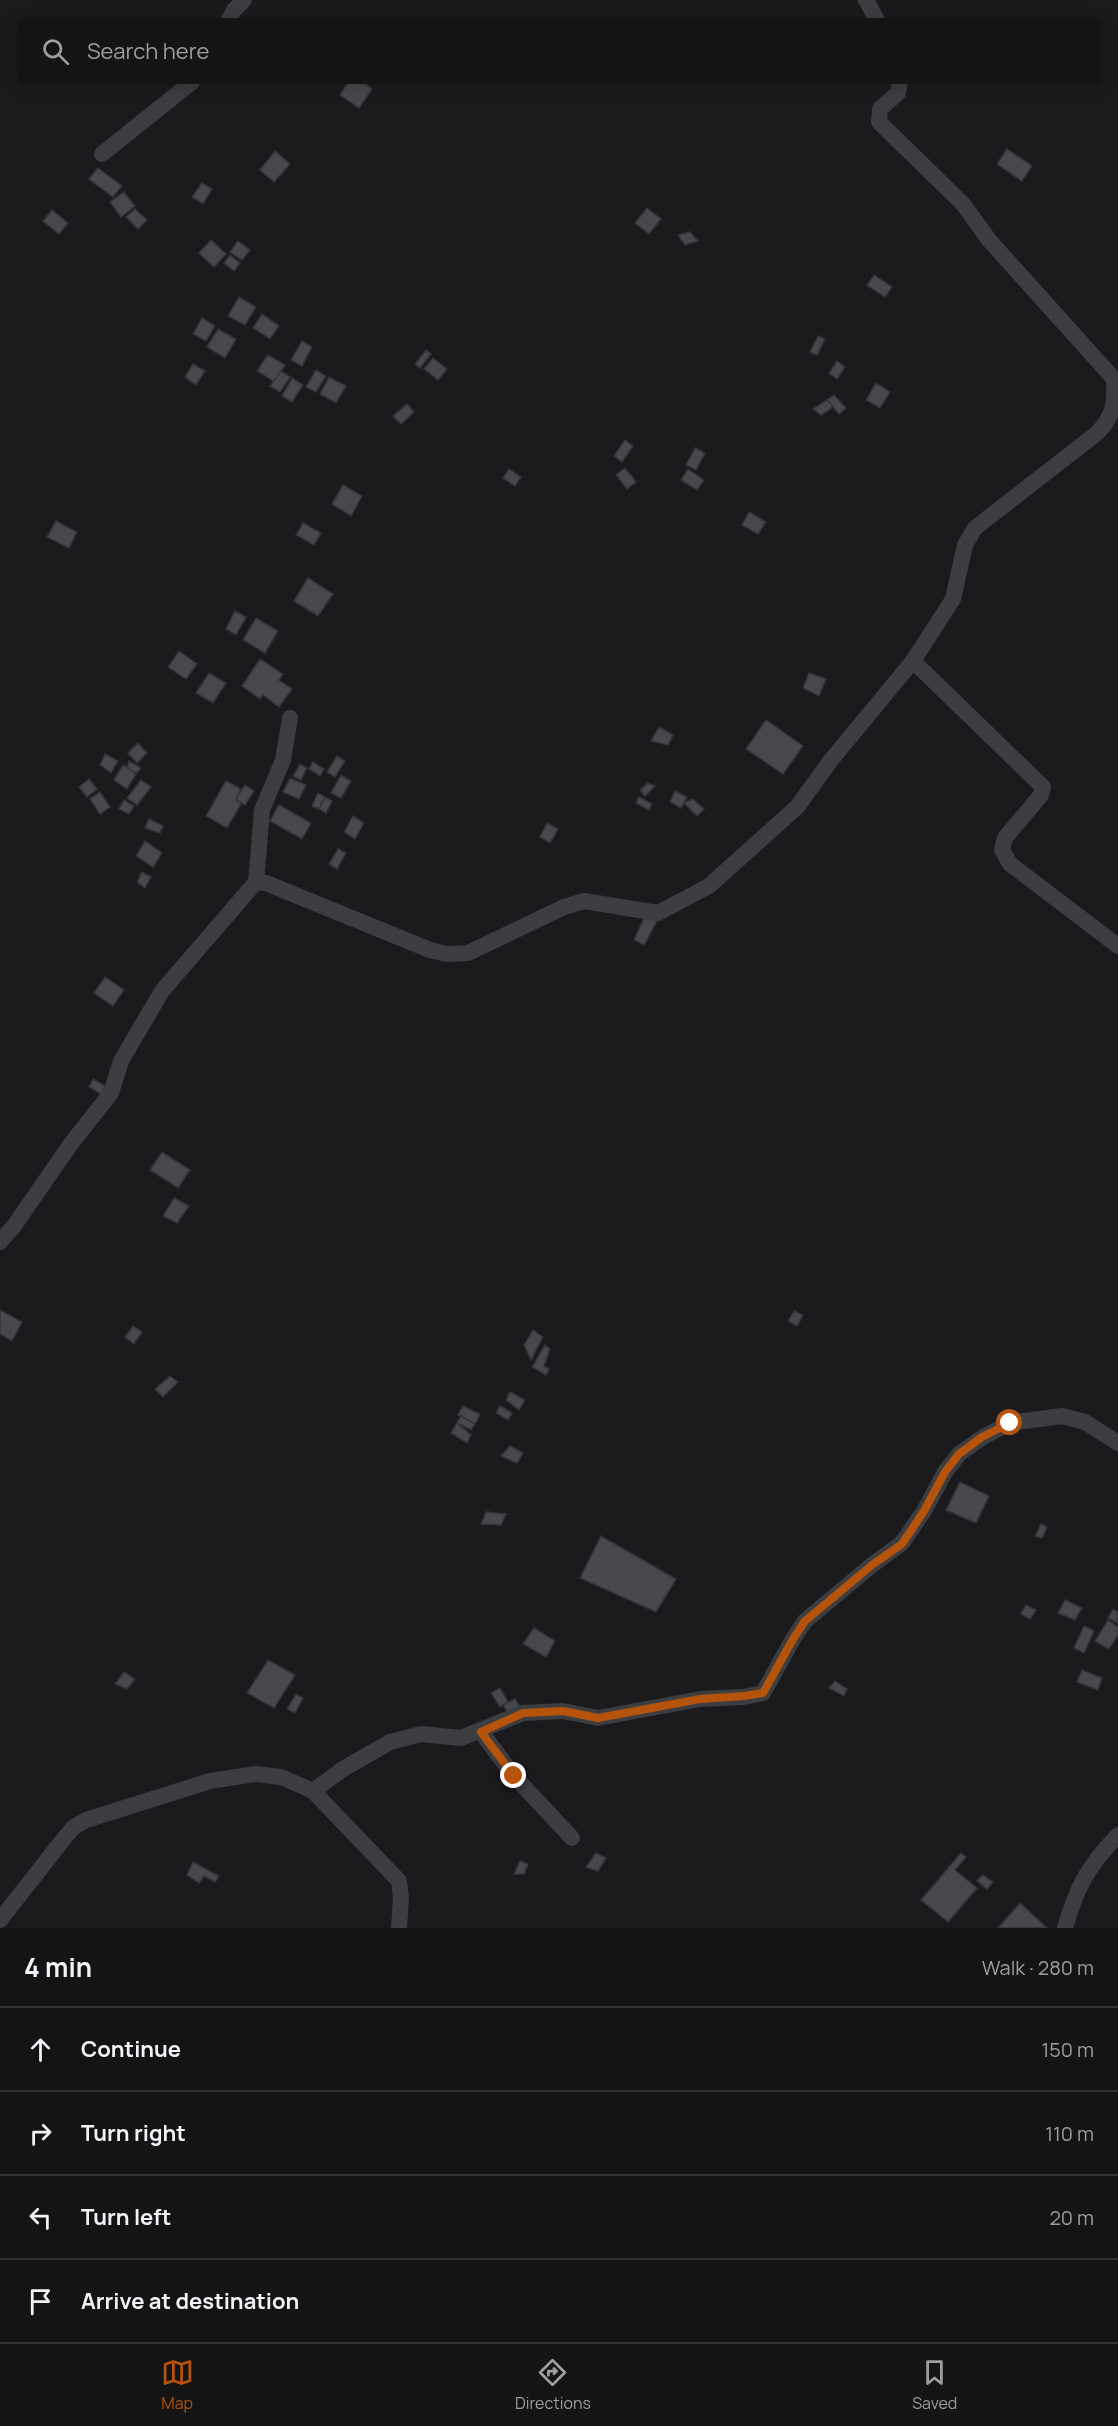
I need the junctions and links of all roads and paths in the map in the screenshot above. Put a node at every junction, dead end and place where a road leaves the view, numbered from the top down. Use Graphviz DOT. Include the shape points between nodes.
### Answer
graph roads {
  1 [pos="244,0"];
  2 [pos="867,0"];
  3 [pos="230,18"];
  4 [pos="876,18"];
  5 [pos="190,84"];
  6 [pos="900,84"];
  7 [pos="102,154"];
  8 [pos="913,661"];
  9 [pos="290,718"];
  10 [pos="256,882"];
  11 [pos="1118,946"];
  12 [pos="0,1242"];
  13 [pos="1118,1443"];
  14 [pos="481,1732"];
  15 [pos="313,1791"];
  16 [pos="1118,1835"];
  17 [pos="572,1838"];
  18 [pos="0,1920"];
  19 [pos="399,1928"];
  20 [pos="1065,1928"];
  1 -- 3 [label="street"];
  2 -- 4 [label="street"];
  5 -- 7 [label="street"];
  6 -- 8 [label="street" via="898,93 880,109 879,122 963,204 989,240 1114,379 1115,397 1108,422 1096,435 975,528 965,545 953,599"];
  8 -- 10 [label="street" via="797,807 709,886 658,913 584,901 468,953 447,954"];
  8 -- 11 [label="street" via="1043,786 1041,795 1005,838 1002,850 1011,864"];
  9 -- 10 [label="street" via="283,760 262,810"];
  10 -- 12 [label="street" via="162,991 121,1061 111,1093"];
  13 -- 14 [label="street" via="1085,1422 1062,1416 1010,1423 982,1437 959,1454 945,1472 902,1544 805,1621 763,1693 700,1699 598,1718 563,1711 523,1713"];
  14 -- 15 [label="street" via="461,1738 422,1734 390,1742"];
  14 -- 17 [label="street" via="514,1776"];
  15 -- 18 [label="street" via="281,1777 256,1774 210,1781 86,1820 66,1836"];
  15 -- 19 [label="street" via="399,1881"];
  16 -- 20 [label="street" via="1087,1870"];
}
